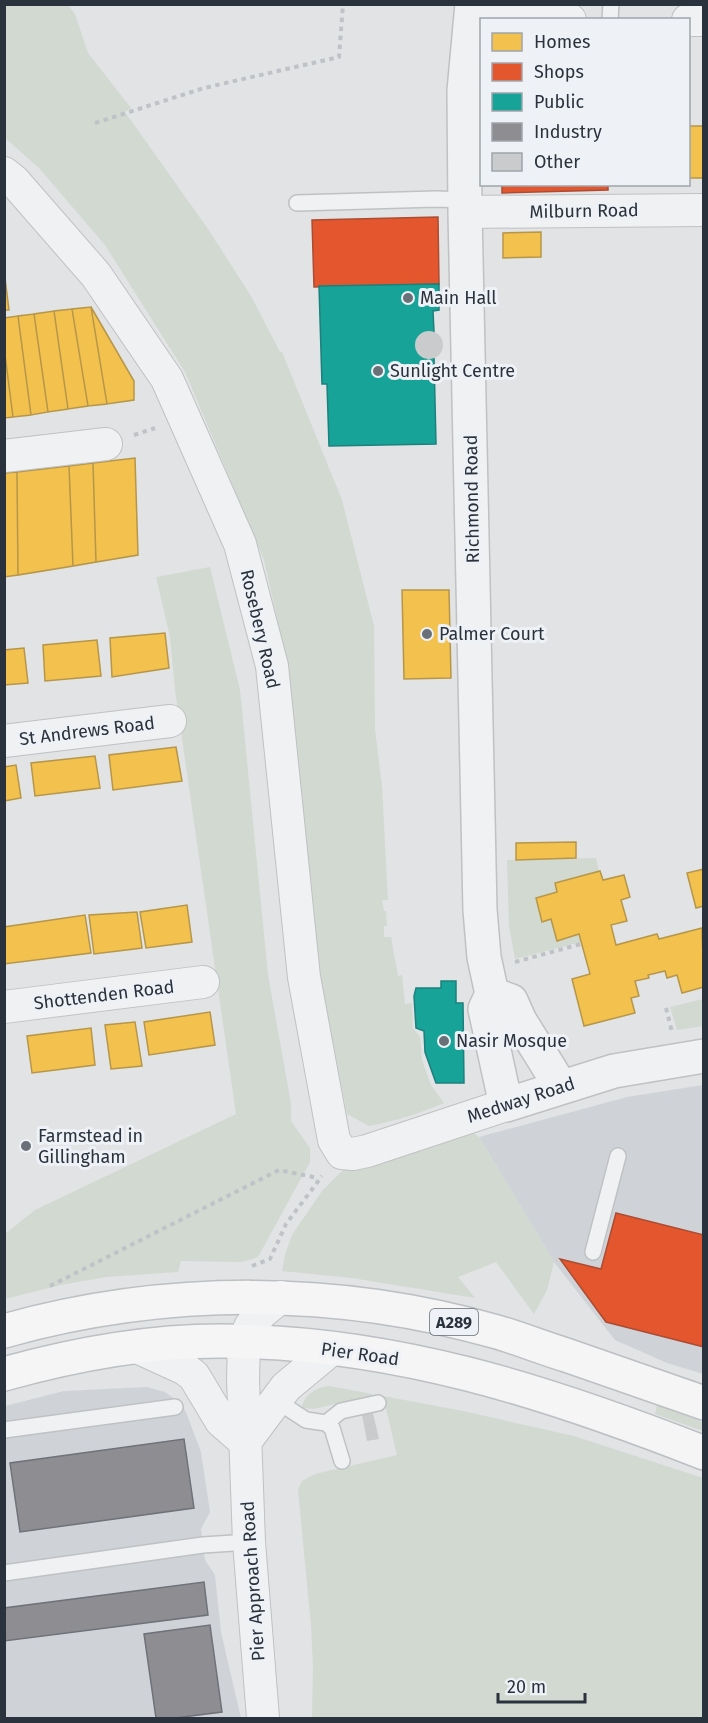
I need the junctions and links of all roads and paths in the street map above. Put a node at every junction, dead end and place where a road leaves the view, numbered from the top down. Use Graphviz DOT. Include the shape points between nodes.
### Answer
graph roads {
  1 [pos="343,4"];
  2 [pos="471,10"];
  3 [pos="550,18"];
  4 [pos="95,123"];
  5 [pos="8,179"];
  6 [pos="297,203"];
  7 [pos="465,206"];
  8 [pos="704,210"];
  9 [pos="184,418"];
  10 [pos="106,444"];
  11 [pos="4,456"];
  12 [pos="170,721"];
  13 [pos="4,741"];
  14 [pos="581,944"];
  15 [pos="513,963"];
  16 [pos="203,982"];
  17 [pos="492,994"];
  18 [pos="4,1007"];
  19 [pos="666,1008"];
  20 [pos="673,1035"];
  21 [pos="704,1056"];
  22 [pos="561,1087"];
  23 [pos="506,1105"];
  24 [pos="342,1153"];
  25 [pos="618,1156"];
  26 [pos="593,1252"];
  27 [pos="270,1259"];
  28 [pos="47,1287"];
  29 [pos="281,1297"];
  30 [pos="4,1331"];
  31 [pos="244,1342"];
  32 [pos="139,1348"];
  33 [pos="333,1348"];
  34 [pos="4,1374"];
  35 [pos="277,1401"];
  36 [pos="704,1402"];
  37 [pos="378,1403"];
  38 [pos="175,1407"];
  39 [pos="326,1423"];
  40 [pos="4,1430"];
  41 [pos="245,1442"];
  42 [pos="704,1453"];
  43 [pos="342,1461"];
  44 [pos="249,1542"];
  45 [pos="4,1572"];
  46 [pos="263,1719"];
  1 -- 4 [label="path" via="339,57 204,88"];
  2 -- 3 [label="street"];
  2 -- 7 [label="street, Richmond Road" via="464,91"];
  5 -- 9 [label="street, Rosebery Road" via="96,275 167,379"];
  6 -- 7 [label="lane" via="436,199"];
  7 -- 8 [label="street, Milburn Road"];
  7 -- 17 [label="street, Richmond Road" via="480,910"];
  9 -- 10 [label="path"];
  9 -- 24 [label="street, Rosebery Road" via="240,544 272,666 303,976 334,1140"];
  10 -- 11 [label="street"];
  12 -- 13 [label="street, St Andrews Road"];
  14 -- 15 [label="path"];
  16 -- 18 [label="street, Shottenden Road"];
  17 -- 22 [label="street" via="511,1001"];
  17 -- 23 [label="street, Richmond Road" via="485,1009"];
  19 -- 20 [label="path"];
  21 -- 22 [label="street, Medway Road" via="614,1071"];
  22 -- 23 [label="street, Medway Road"];
  23 -- 24 [label="street, Medway Road" via="367,1151"];
  25 -- 26 [label="lane"];
  27 -- 28 [label="path" via="286,1224 318,1178 279,1170"];
  29 -- 30 [label="main road, A289" via="129,1305"];
  29 -- 31 [label="street, Pier Approach Road" via="261,1313"];
  29 -- 36 [label="main road, A289" via="385,1308 499,1332"];
  31 -- 32 [label="main road, Pier Road"];
  31 -- 33 [label="main road, Pier Road"];
  31 -- 41 [label="street, Pier Approach Road"];
  32 -- 34 [label="main road, Pier Road" via="79,1356"];
  32 -- 41 [label="street" via="194,1376 221,1421"];
  33 -- 35 [label="street" via="286,1388"];
  33 -- 42 [label="main road, Pier Road" via="500,1381"];
  35 -- 39 [label="lane" via="306,1420"];
  35 -- 41 [label="street"];
  37 -- 39 [label="lane" via="341,1411"];
  38 -- 40 [label="lane"];
  39 -- 43 [label="lane" via="332,1428"];
  41 -- 44 [label="street, Pier Approach Road"];
  44 -- 45 [label="lane"];
  44 -- 46 [label="street, Pier Approach Road"];
}
